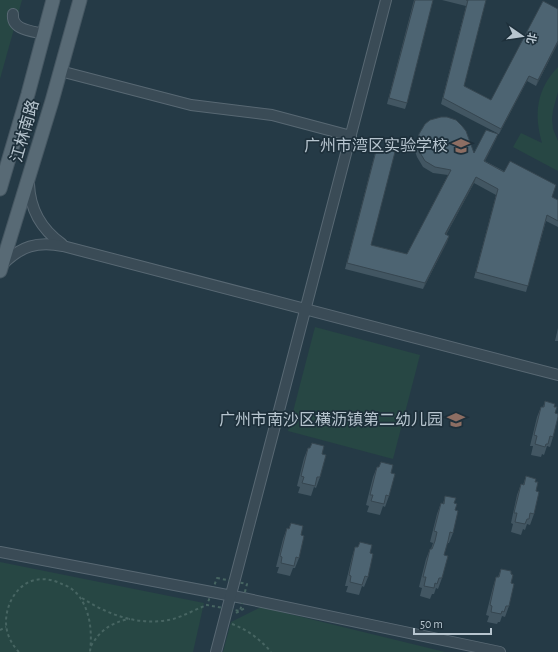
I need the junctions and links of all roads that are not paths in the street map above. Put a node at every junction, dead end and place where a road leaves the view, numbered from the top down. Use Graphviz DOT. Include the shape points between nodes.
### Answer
graph roads {
  1 [pos="53,0"];
  2 [pos="80,0"];
  3 [pos="386,0"];
  4 [pos="13,14"];
  5 [pos="44,34"];
  6 [pos="60,71"];
  7 [pos="351,136"];
  8 [pos="29,179"];
  9 [pos="0,189"];
  10 [pos="63,246"];
  11 [pos="1,268"];
  12 [pos="305,309"];
  13 [pos="558,376"];
  14 [pos="0,552"];
  15 [pos="230,595"];
  16 [pos="216,652"];
  17 [pos="500,652"];
  1 -- 5 [label="main road, 江林南路"];
  2 -- 6 [label="main road, 江林南路"];
  3 -- 7 [label="street"];
  4 -- 5 [label="street" via="12,18 19,27"];
  5 -- 9 [label="main road, 江林南路"];
  6 -- 7 [label="street" via="191,105 272,115"];
  6 -- 8 [label="main road, 江林南路"];
  7 -- 12 [label="street"];
  8 -- 10 [label="street" via="33,210 51,236"];
  8 -- 11 [label="main road, 江林南路"];
  10 -- 11 [label="street" via="50,243 23,248"];
  10 -- 12 [label="street"];
  12 -- 13 [label="street"];
  12 -- 15 [label="street"];
  14 -- 15 [label="street"];
  15 -- 16 [label="street"];
  15 -- 17 [label="street"];
}
